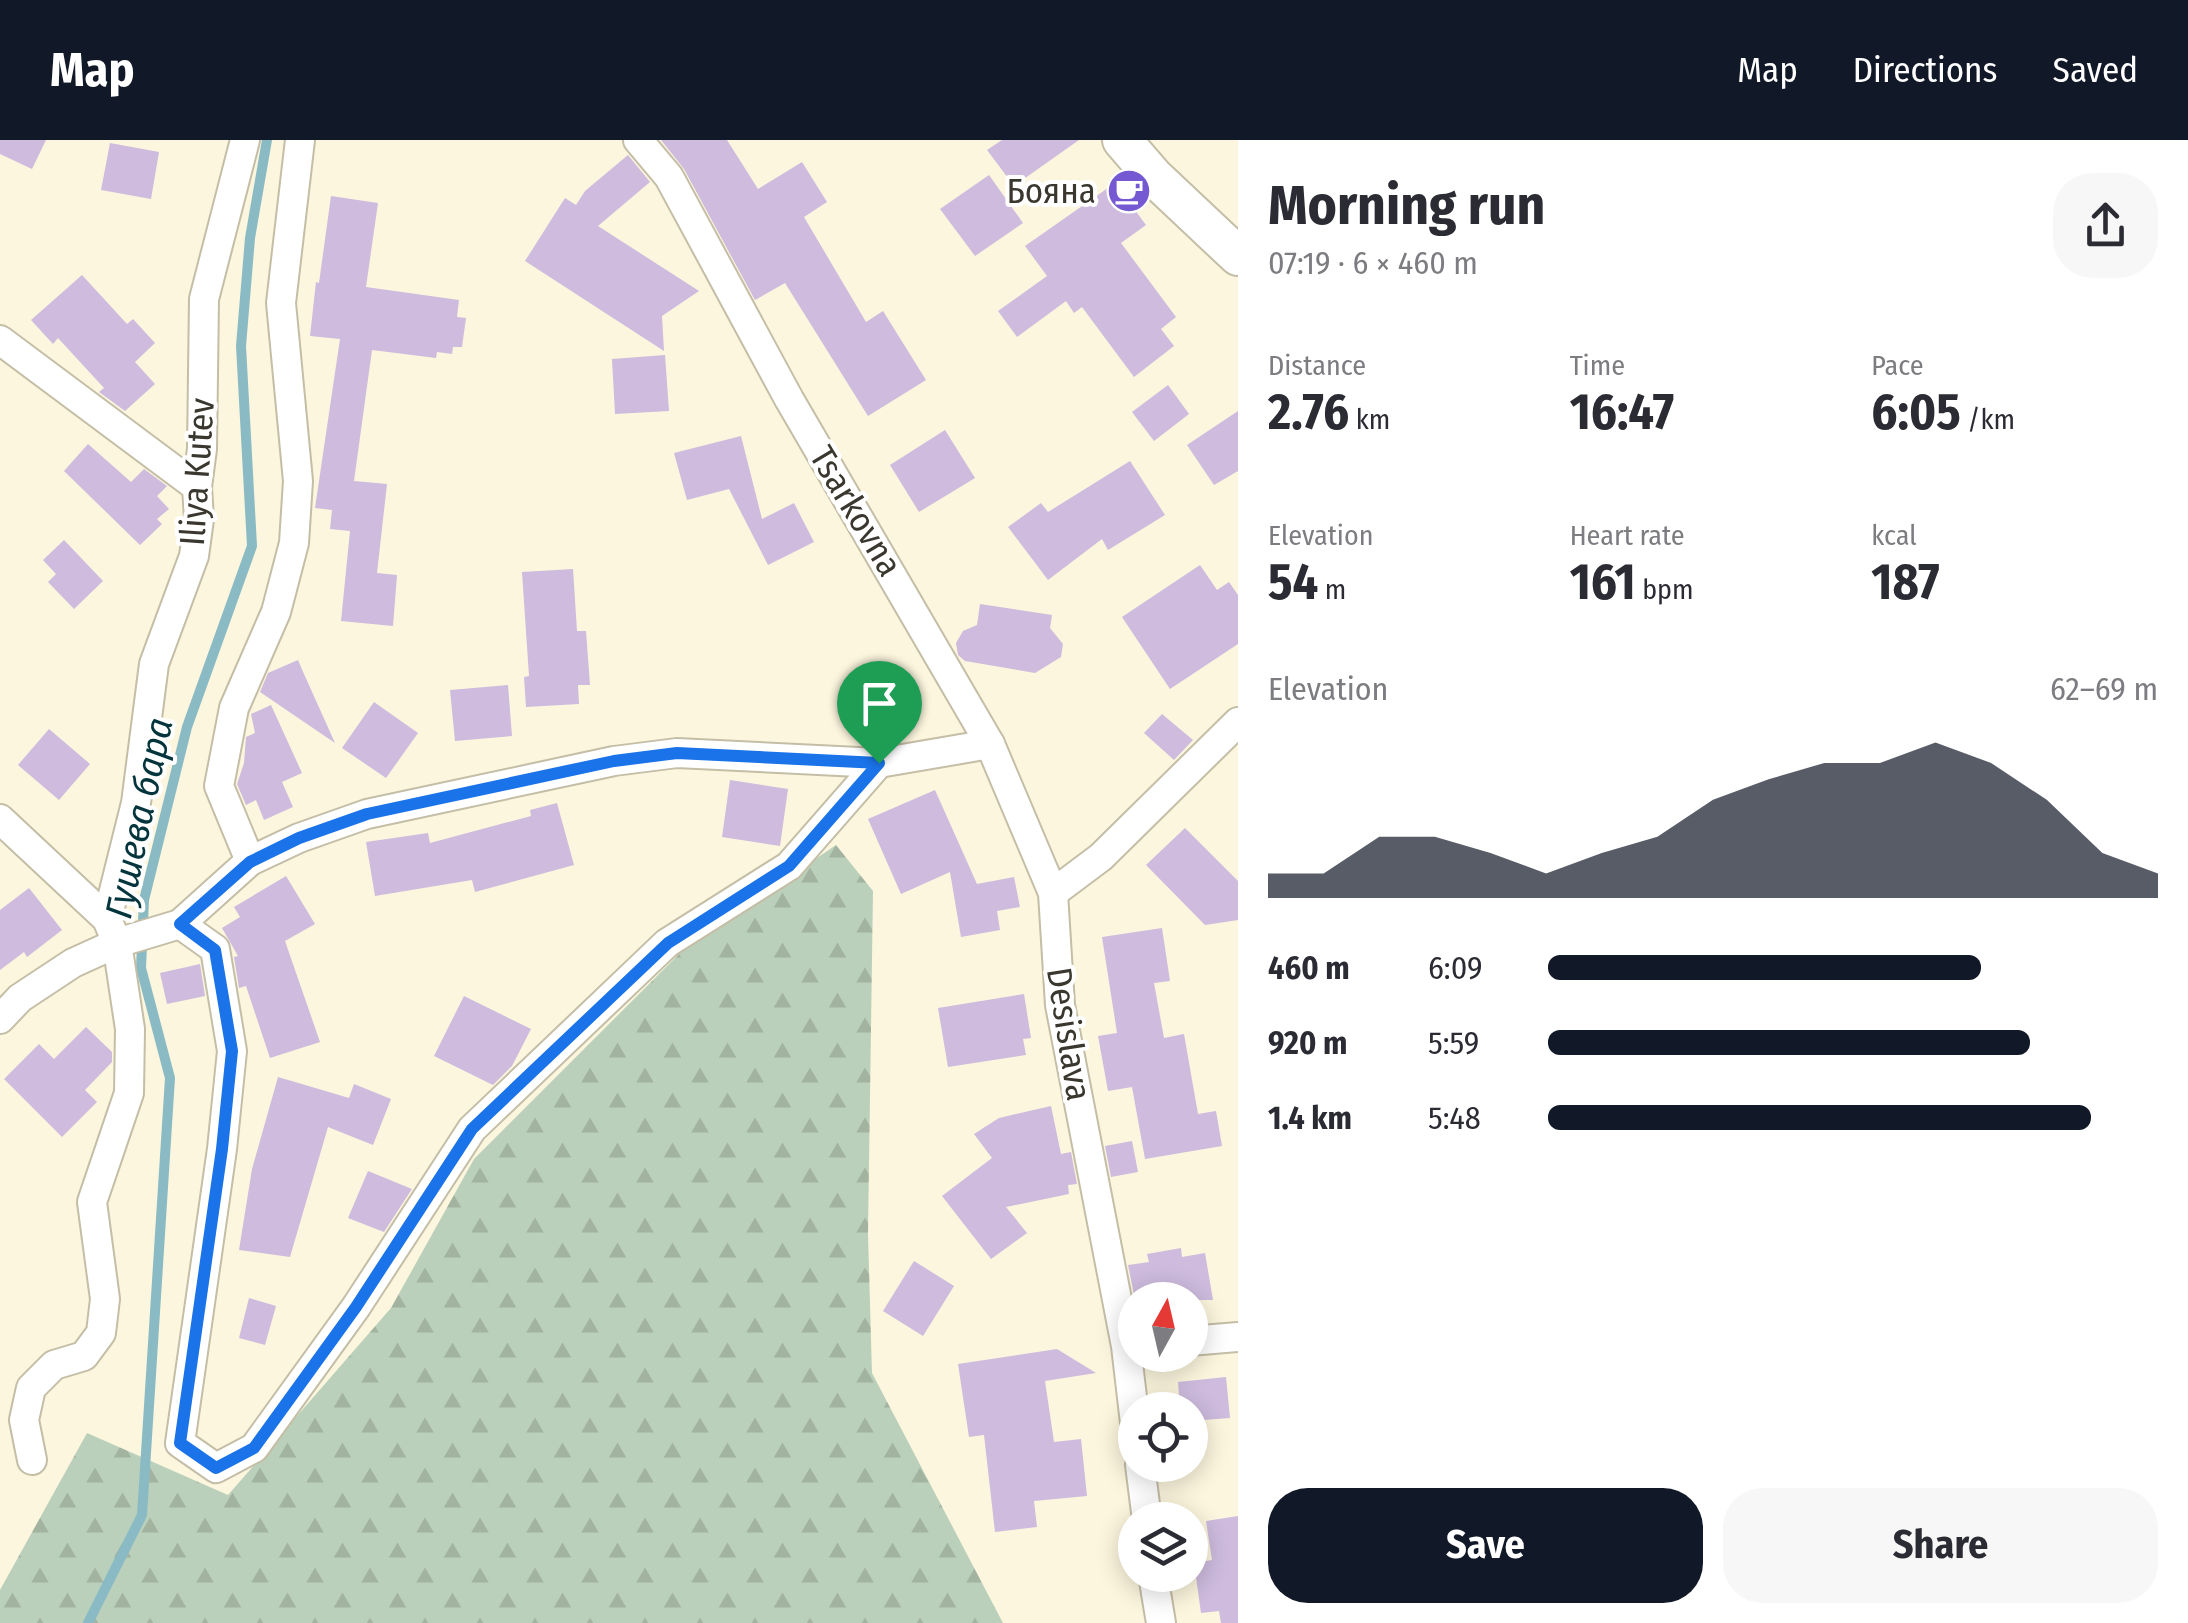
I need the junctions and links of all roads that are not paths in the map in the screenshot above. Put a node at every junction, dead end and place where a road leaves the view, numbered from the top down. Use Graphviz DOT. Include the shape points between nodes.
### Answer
graph roads {
  1 [pos="245,140"];
  2 [pos="300,140"];
  3 [pos="638,140"];
  4 [pos="1122,140"];
  5 [pos="1238,256"];
  6 [pos="0,340"];
  7 [pos="197,487"];
  8 [pos="1238,722"];
  9 [pos="990,744"];
  10 [pos="879,763"];
  11 [pos="0,819"];
  12 [pos="250,862"];
  13 [pos="1053,893"];
  14 [pos="180,924"];
  15 [pos="112,931"];
  16 [pos="0,1019"];
  17 [pos="1118,1287"];
  18 [pos="1238,1337"];
  19 [pos="1208,1340"];
  20 [pos="32,1460"];
  21 [pos="1156,1592"];
  22 [pos="1161,1623"];
  1 -- 7 [label="street, Iliya Kutev" via="204,299"];
  2 -- 12 [label="street" via="282,303 298,481 294,542 276,612 234,708 219,786"];
  3 -- 9 [label="street, Tsarkovna" via="669,177"];
  4 -- 5 [label="main road"];
  6 -- 7 [label="street"];
  7 -- 15 [label="street, Iliya Kutev" via="194,556 154,664"];
  8 -- 13 [label="street" via="1101,857"];
  9 -- 10 [label="street"];
  9 -- 13 [label="street, Tsarkovna"];
  10 -- 12 [label="street" via="677,753 614,761 367,814"];
  10 -- 14 [label="street" via="789,866 668,943 472,1129 254,1448 216,1468 180,1443 232,1051 215,950"];
  11 -- 15 [label="street"];
  12 -- 14 [label="street"];
  13 -- 17 [label="street, Desislava" via="1060,1005"];
  14 -- 15 [label="street"];
  15 -- 16 [label="street"];
  15 -- 20 [label="street" via="130,1028 128,1092 92,1202 105,1299 101,1334 84,1356 54,1365 31,1388 24,1420"];
  18 -- 19 [label="street"];
  21 -- 22 [label="street"];
}
